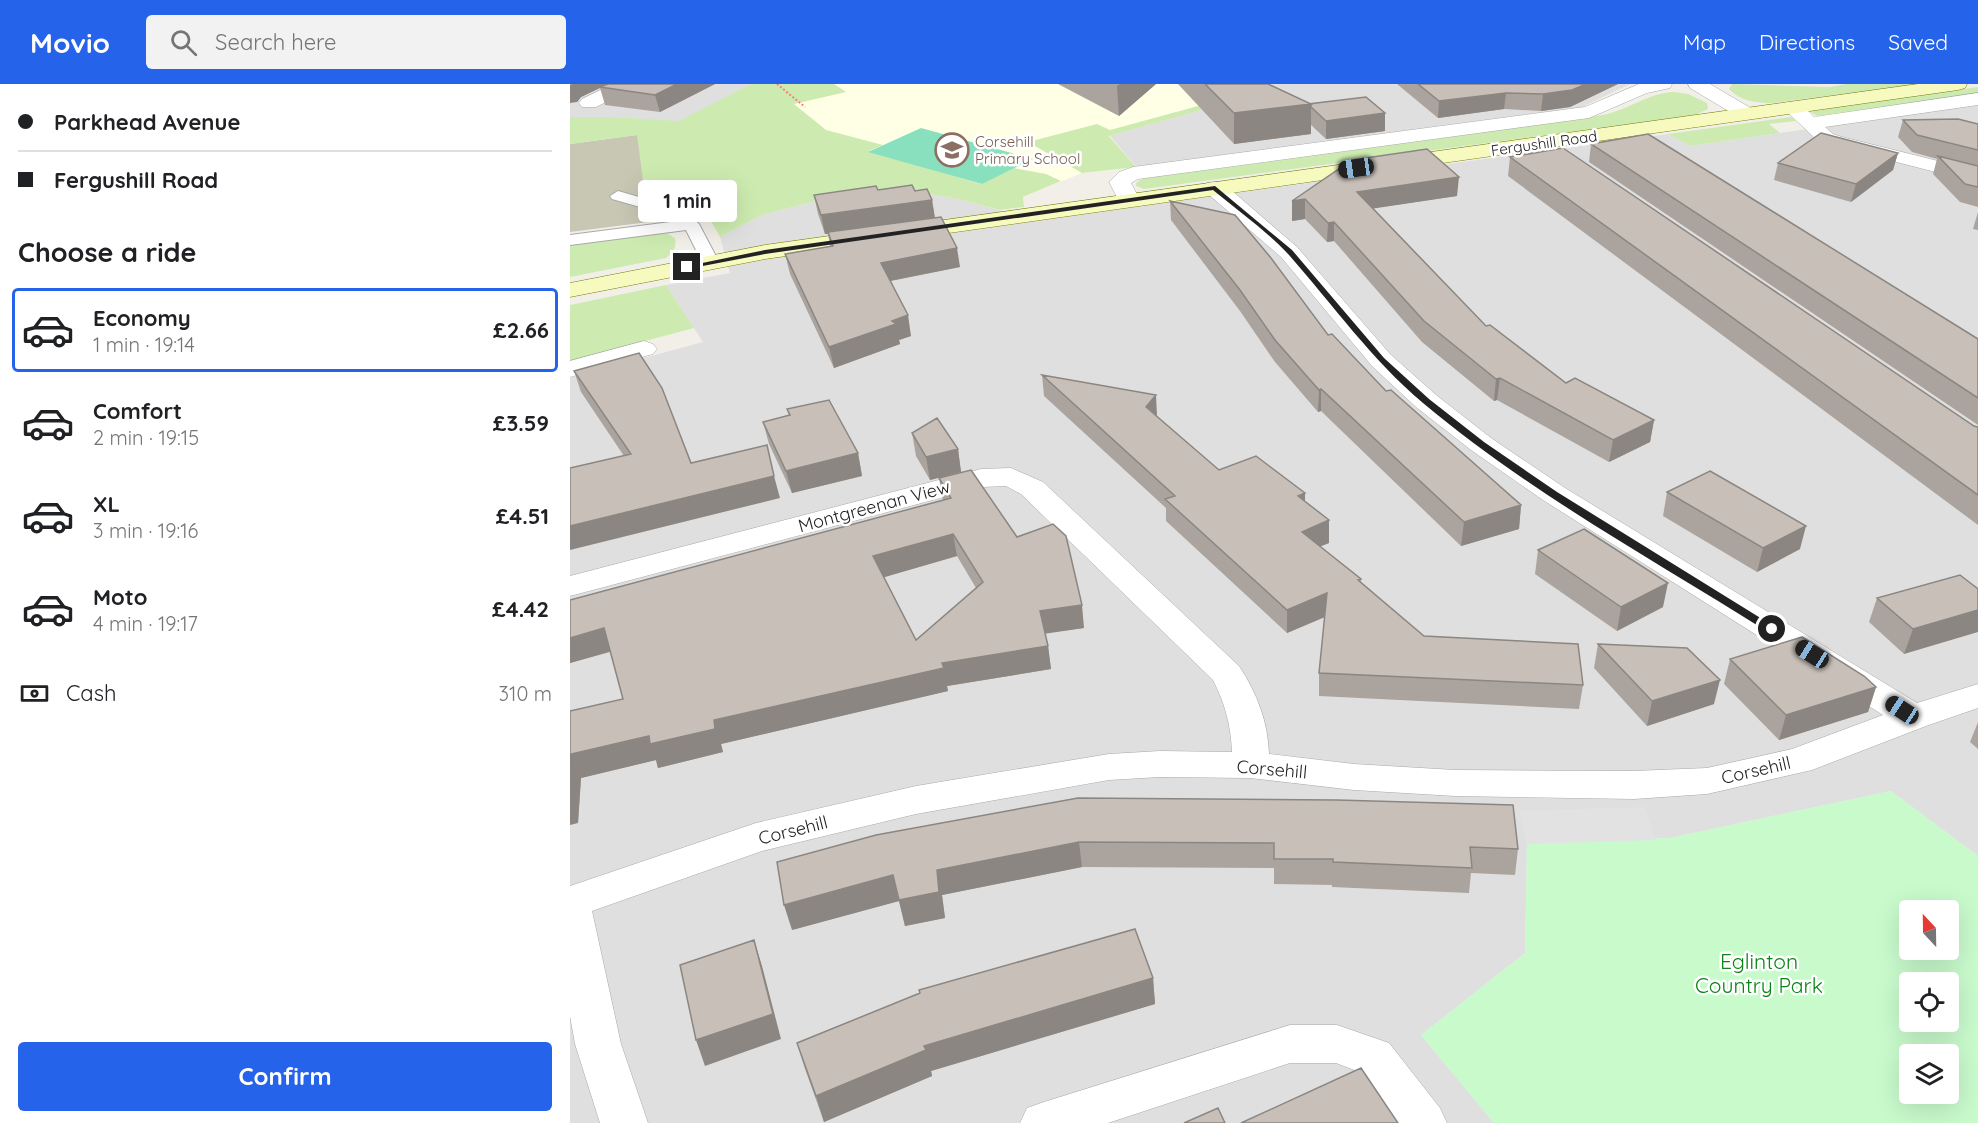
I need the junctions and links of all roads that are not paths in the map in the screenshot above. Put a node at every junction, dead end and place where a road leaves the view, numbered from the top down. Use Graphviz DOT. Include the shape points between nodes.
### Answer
graph roads {
  1 [pos="627,84"];
  2 [pos="1663,84"];
  3 [pos="1696,84"];
  4 [pos="1958,84"];
  5 [pos="1978,99"];
  6 [pos="589,103"];
  7 [pos="1792,107"];
  8 [pos="1747,114"];
  9 [pos="1810,123"];
  10 [pos="1544,143"];
  11 [pos="1570,161"];
  12 [pos="1978,177"];
  13 [pos="1215,188"];
  14 [pos="618,196"];
  15 [pos="1129,200"];
  16 [pos="691,224"];
  17 [pos="570,240"];
  18 [pos="710,262"];
  19 [pos="570,290"];
  20 [pos="644,349"];
  21 [pos="570,369"];
  22 [pos="570,586"];
  23 [pos="1978,696"];
  24 [pos="1913,717"];
  25 [pos="1250,765"];
  26 [pos="570,904"];
  27 [pos="624,1123"];
  28 [pos="1044,1123"];
  29 [pos="1423,1123"];
  1 -- 6 [label="street"];
  2 -- 15 [label="street, Fergushill Road" via="1641,89 1589,112 1133,174 1120,182"];
  3 -- 8 [label="street"];
  4 -- 7 [label="main road, Fergushill Road"];
  5 -- 9 [label="street"];
  7 -- 8 [label="main road, Fergushill Road"];
  7 -- 9 [label="street"];
  8 -- 10 [label="main road, Fergushill Road"];
  9 -- 12 [label="street" via="1835,141"];
  10 -- 11 [label="street"];
  10 -- 13 [label="main road, Fergushill Road"];
  13 -- 15 [label="main road, Fergushill Road"];
  13 -- 24 [label="street" via="1289,252 1381,360 1481,444 1554,494"];
  14 -- 16 [label="lane" via="678,213"];
  15 -- 18 [label="main road, Fergushill Road"];
  16 -- 17 [label="lane"];
  16 -- 18 [label="lane"];
  18 -- 19 [label="main road, Fergushill Road"];
  20 -- 21 [label="street"];
  22 -- 25 [label="street, Montgreenan View" via="981,477 1011,477 1032,488 1227,674 1244,706 1252,746"];
  23 -- 24 [label="street, Corsehill"];
  24 -- 25 [label="street, Corsehill" via="1799,761 1707,781 1634,785 1455,783"];
  25 -- 26 [label="street, Corsehill" via="1109,767 916,800 756,838"];
  26 -- 27 [label="street" via="598,1044"];
  28 -- 29 [label="street" via="1290,1044 1337,1044 1372,1057"];
}
